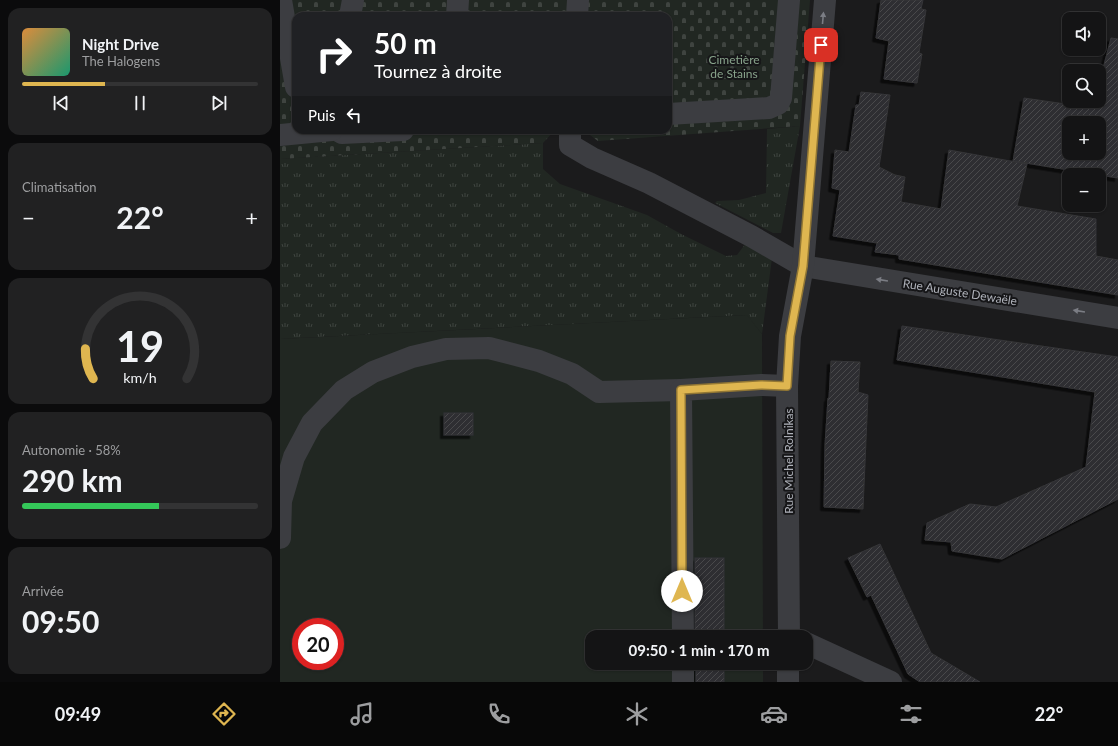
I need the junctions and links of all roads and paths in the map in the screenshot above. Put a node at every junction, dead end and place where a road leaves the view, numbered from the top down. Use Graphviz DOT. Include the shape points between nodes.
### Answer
graph roads {
  1 [pos="281,0"];
  2 [pos="353,0"];
  3 [pos="458,0"];
  4 [pos="578,0"];
  5 [pos="789,0"];
  6 [pos="824,0"];
  7 [pos="351,12"];
  8 [pos="457,12"];
  9 [pos="577,12"];
  10 [pos="292,64"];
  11 [pos="672,114"];
  12 [pos="292,134"];
  13 [pos="570,134"];
  14 [pos="280,135"];
  15 [pos="803,266"];
  16 [pos="1118,318"];
  17 [pos="787,386"];
  18 [pos="681,390"];
  19 [pos="280,538"];
  20 [pos="683,630"];
  21 [pos="794,630"];
  22 [pos="813,648"];
  23 [pos="683,670"];
  24 [pos="788,670"];
  25 [pos="868,676"];
  26 [pos="683,682"];
  27 [pos="788,682"];
  28 [pos="891,682"];
  1 -- 10 [label="street"];
  2 -- 7 [label="street"];
  3 -- 8 [label="street"];
  4 -- 9 [label="street"];
  5 -- 11 [label="street" via="781,98 778,104 769,108"];
  15 -- 6 [label="street, Rue Michel Rolnikas, one-way"];
  12 -- 14 [label="street"];
  13 -- 15 [label="street" via="570,144 592,158 649,183"];
  16 -- 15 [label="street, Rue Auguste Dewaële, one-way"];
  15 -- 17 [label="street, Rue Michel Rolnikas" via="790,336"];
  17 -- 18 [label="street"];
  17 -- 21 [label="street, Rue Michel Rolnikas"];
  18 -- 19 [label="street" via="600,392 572,374 538,361 489,348 446,349 412,357 373,372 344,390 312,423 294,457 281,501"];
  18 -- 20 [label="street"];
  22 -- 25 [label="street"];
  23 -- 26 [label="street"];
  24 -- 27 [label="street"];
  25 -- 28 [label="street"];
}
